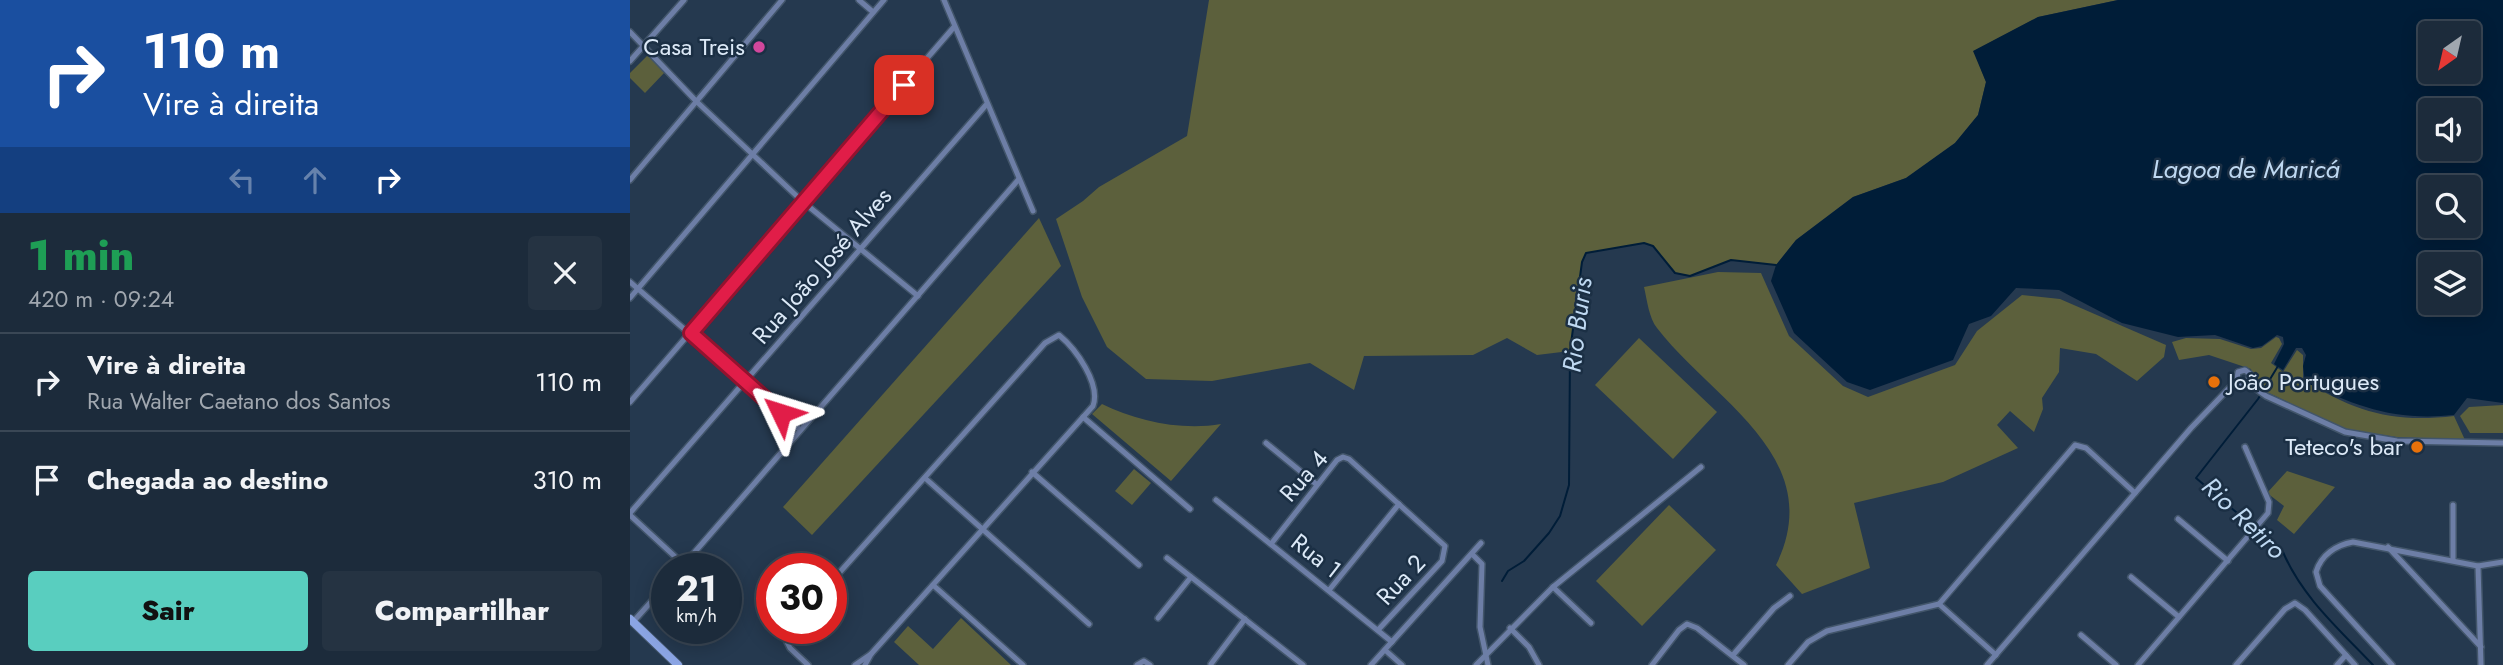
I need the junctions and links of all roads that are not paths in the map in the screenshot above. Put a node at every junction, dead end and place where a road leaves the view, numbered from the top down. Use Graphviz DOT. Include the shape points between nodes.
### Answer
graph roads {
  1 [pos="684,0"];
  2 [pos="782,0"];
  3 [pos="859,0"];
  4 [pos="884,0"];
  5 [pos="944,0"];
  6 [pos="873,12"];
  7 [pos="954,27"];
  8 [pos="630,32"];
  9 [pos="645,46"];
  10 [pos="630,61"];
  11 [pos="696,101"];
  12 [pos="986,105"];
  13 [pos="751,153"];
  14 [pos="630,180"];
  15 [pos="1019,180"];
  16 [pos="802,201"];
  17 [pos="1033,211"];
  18 [pos="861,248"];
  19 [pos="630,282"];
  20 [pos="638,289"];
  21 [pos="918,296"];
  22 [pos="630,298"];
  23 [pos="691,333"];
  24 [pos="2237,380"];
  25 [pos="745,381"];
  26 [pos="2248,383"];
  27 [pos="630,402"];
  28 [pos="1083,417"];
  29 [pos="799,429"];
  30 [pos="1266,443"];
  31 [pos="2503,443"];
  32 [pos="2245,447"];
  33 [pos="1701,467"];
  34 [pos="1032,472"];
  35 [pos="925,478"];
  36 [pos="1316,484"];
  37 [pos="2135,493"];
  38 [pos="1216,500"];
  39 [pos="1399,504"];
  40 [pos="2453,505"];
  41 [pos="1190,509"];
  42 [pos="630,514"];
  43 [pos="2178,519"];
  44 [pos="982,528"];
  45 [pos="1481,543"];
  46 [pos="1271,544"];
  47 [pos="2388,547"];
  48 [pos="668,553"];
  49 [pos="693,553"];
  50 [pos="1472,554"];
  51 [pos="1167,558"];
  52 [pos="2454,560"];
  53 [pos="2228,561"];
  54 [pos="2503,562"];
  55 [pos="847,564"];
  56 [pos="1139,565"];
  57 [pos="2478,566"];
  58 [pos="1191,577"];
  59 [pos="2131,577"];
  60 [pos="933,585"];
  61 [pos="1553,587"];
  62 [pos="1330,589"];
  63 [pos="1790,596"];
  64 [pos="651,600"];
  65 [pos="1939,604"];
  66 [pos="2179,617"];
  67 [pos="1158,618"];
  68 [pos="1245,619"];
  69 [pos="631,620"];
  70 [pos="1591,623"];
  71 [pos="1089,624"];
  72 [pos="1510,628"];
  73 [pos="1378,630"];
  74 [pos="2081,635"];
  75 [pos="1392,642"];
  76 [pos="788,644"];
  77 [pos="2481,647"];
  78 [pos="1385,650"];
  79 [pos="870,654"];
  80 [pos="1733,655"];
  81 [pos="1996,655"];
  82 [pos="2346,655"];
  83 [pos="1485,656"];
  84 [pos="1139,663"];
  85 [pos="1211,664"];
  86 [pos="1299,664"];
  87 [pos="678,665"];
  88 [pos="808,665"];
  89 [pos="855,665"];
  90 [pos="865,665"];
  91 [pos="1023,665"];
  92 [pos="1150,665"];
  93 [pos="1371,665"];
  94 [pos="1402,665"];
  95 [pos="1476,665"];
  96 [pos="1488,665"];
  97 [pos="1539,665"];
  98 [pos="1652,665"];
  99 [pos="1744,665"];
  100 [pos="1788,665"];
  101 [pos="1987,665"];
  102 [pos="2116,665"];
  103 [pos="2138,665"];
  104 [pos="2236,665"];
  105 [pos="2337,665"];
  106 [pos="2355,665"];
  107 [pos="2392,665"];
  108 [pos="2481,665"];
  1 -- 9 [label="street"];
  2 -- 11 [label="street"];
  3 -- 6 [label="street"];
  4 -- 6 [label="street"];
  5 -- 7 [label="street"];
  6 -- 13 [label="street"];
  7 -- 12 [label="street"];
  7 -- 16 [label="street"];
  8 -- 9 [label="street"];
  9 -- 10 [label="street"];
  9 -- 11 [label="street"];
  11 -- 13 [label="street"];
  11 -- 14 [label="street"];
  12 -- 15 [label="street"];
  12 -- 18 [label="street, Rua João José Alves"];
  13 -- 16 [label="street"];
  13 -- 20 [label="street"];
  15 -- 17 [label="street"];
  15 -- 21 [label="street"];
  16 -- 18 [label="street"];
  16 -- 23 [label="street"];
  18 -- 21 [label="street"];
  18 -- 25 [label="street, Rua João José Alves"];
  19 -- 20 [label="street"];
  20 -- 22 [label="street"];
  20 -- 23 [label="street"];
  21 -- 29 [label="street"];
  23 -- 25 [label="street"];
  23 -- 27 [label="street"];
  24 -- 26 [label="street"];
  24 -- 26 [label="street" via="2240,371 2247,370"];
  24 -- 37 [label="street"];
  25 -- 29 [label="street"];
  25 -- 42 [label="street, Rua João José Alves"];
  26 -- 31 [label="street" via="2256,391 2345,432 2408,442"];
  28 -- 34 [label="street"];
  28 -- 35 [label="street" via="1096,398 1089,377 1059,335"];
  28 -- 41 [label="street"];
  29 -- 49 [label="street"];
  30 -- 36 [label="street"];
  32 -- 53 [label="street" via="2269,502 2268,513"];
  33 -- 61 [label="street"];
  34 -- 44 [label="street"];
  34 -- 56 [label="street"];
  35 -- 44 [label="street"];
  35 -- 55 [label="street"];
  36 -- 39 [label="street, Rua 4" via="1337,460 1347,457"];
  36 -- 46 [label="street, Rua 4"];
  37 -- 65 [label="street" via="2086,448 2075,445"];
  37 -- 81 [label="street"];
  38 -- 46 [label="street, Rua 1"];
  39 -- 62 [label="street"];
  39 -- 73 [label="street, Rua 2" via="1446,552"];
  40 -- 52 [label="street"];
  42 -- 48 [label="street"];
  43 -- 53 [label="street"];
  44 -- 60 [label="street"];
  44 -- 71 [label="street"];
  45 -- 50 [label="street"];
  46 -- 62 [label="street, Rua 1"];
  47 -- 52 [label="street"];
  47 -- 77 [label="street"];
  47 -- 107 [label="street" via="2342,544 2319,563 2315,576 2319,586"];
  50 -- 75 [label="street"];
  50 -- 83 [label="street" via="1483,570 1480,627"];
  51 -- 58 [label="street"];
  52 -- 57 [label="street"];
  53 -- 66 [label="street"];
  54 -- 57 [label="street"];
  57 -- 77 [label="street"];
  58 -- 67 [label="street"];
  58 -- 68 [label="street"];
  59 -- 66 [label="street"];
  60 -- 79 [label="street"];
  60 -- 91 [label="street"];
  61 -- 70 [label="street"];
  61 -- 72 [label="street"];
  62 -- 73 [label="street, Rua 1"];
  63 -- 80 [label="street"];
  64 -- 69 [label="street"];
  65 -- 81 [label="street"];
  65 -- 100 [label="street" via="1827,631 1808,642"];
  66 -- 103 [label="street"];
  68 -- 85 [label="street"];
  68 -- 86 [label="street"];
  69 -- 87 [label="main road"];
  72 -- 83 [label="street"];
  72 -- 97 [label="street"];
  73 -- 75 [label="street, Rua 1"];
  74 -- 102 [label="street"];
  75 -- 78 [label="street"];
  76 -- 88 [label="street"];
  77 -- 108 [label="street"];
  78 -- 93 [label="street"];
  78 -- 94 [label="street"];
  79 -- 89 [label="street"];
  79 -- 90 [label="street"];
  80 -- 98 [label="street" via="1687,624"];
  80 -- 99 [label="street"];
  81 -- 101 [label="street"];
  82 -- 104 [label="street" via="2295,603"];
  82 -- 105 [label="street"];
  82 -- 106 [label="street"];
  83 -- 95 [label="street"];
  83 -- 96 [label="street"];
  84 -- 92 [label="street"];
}
